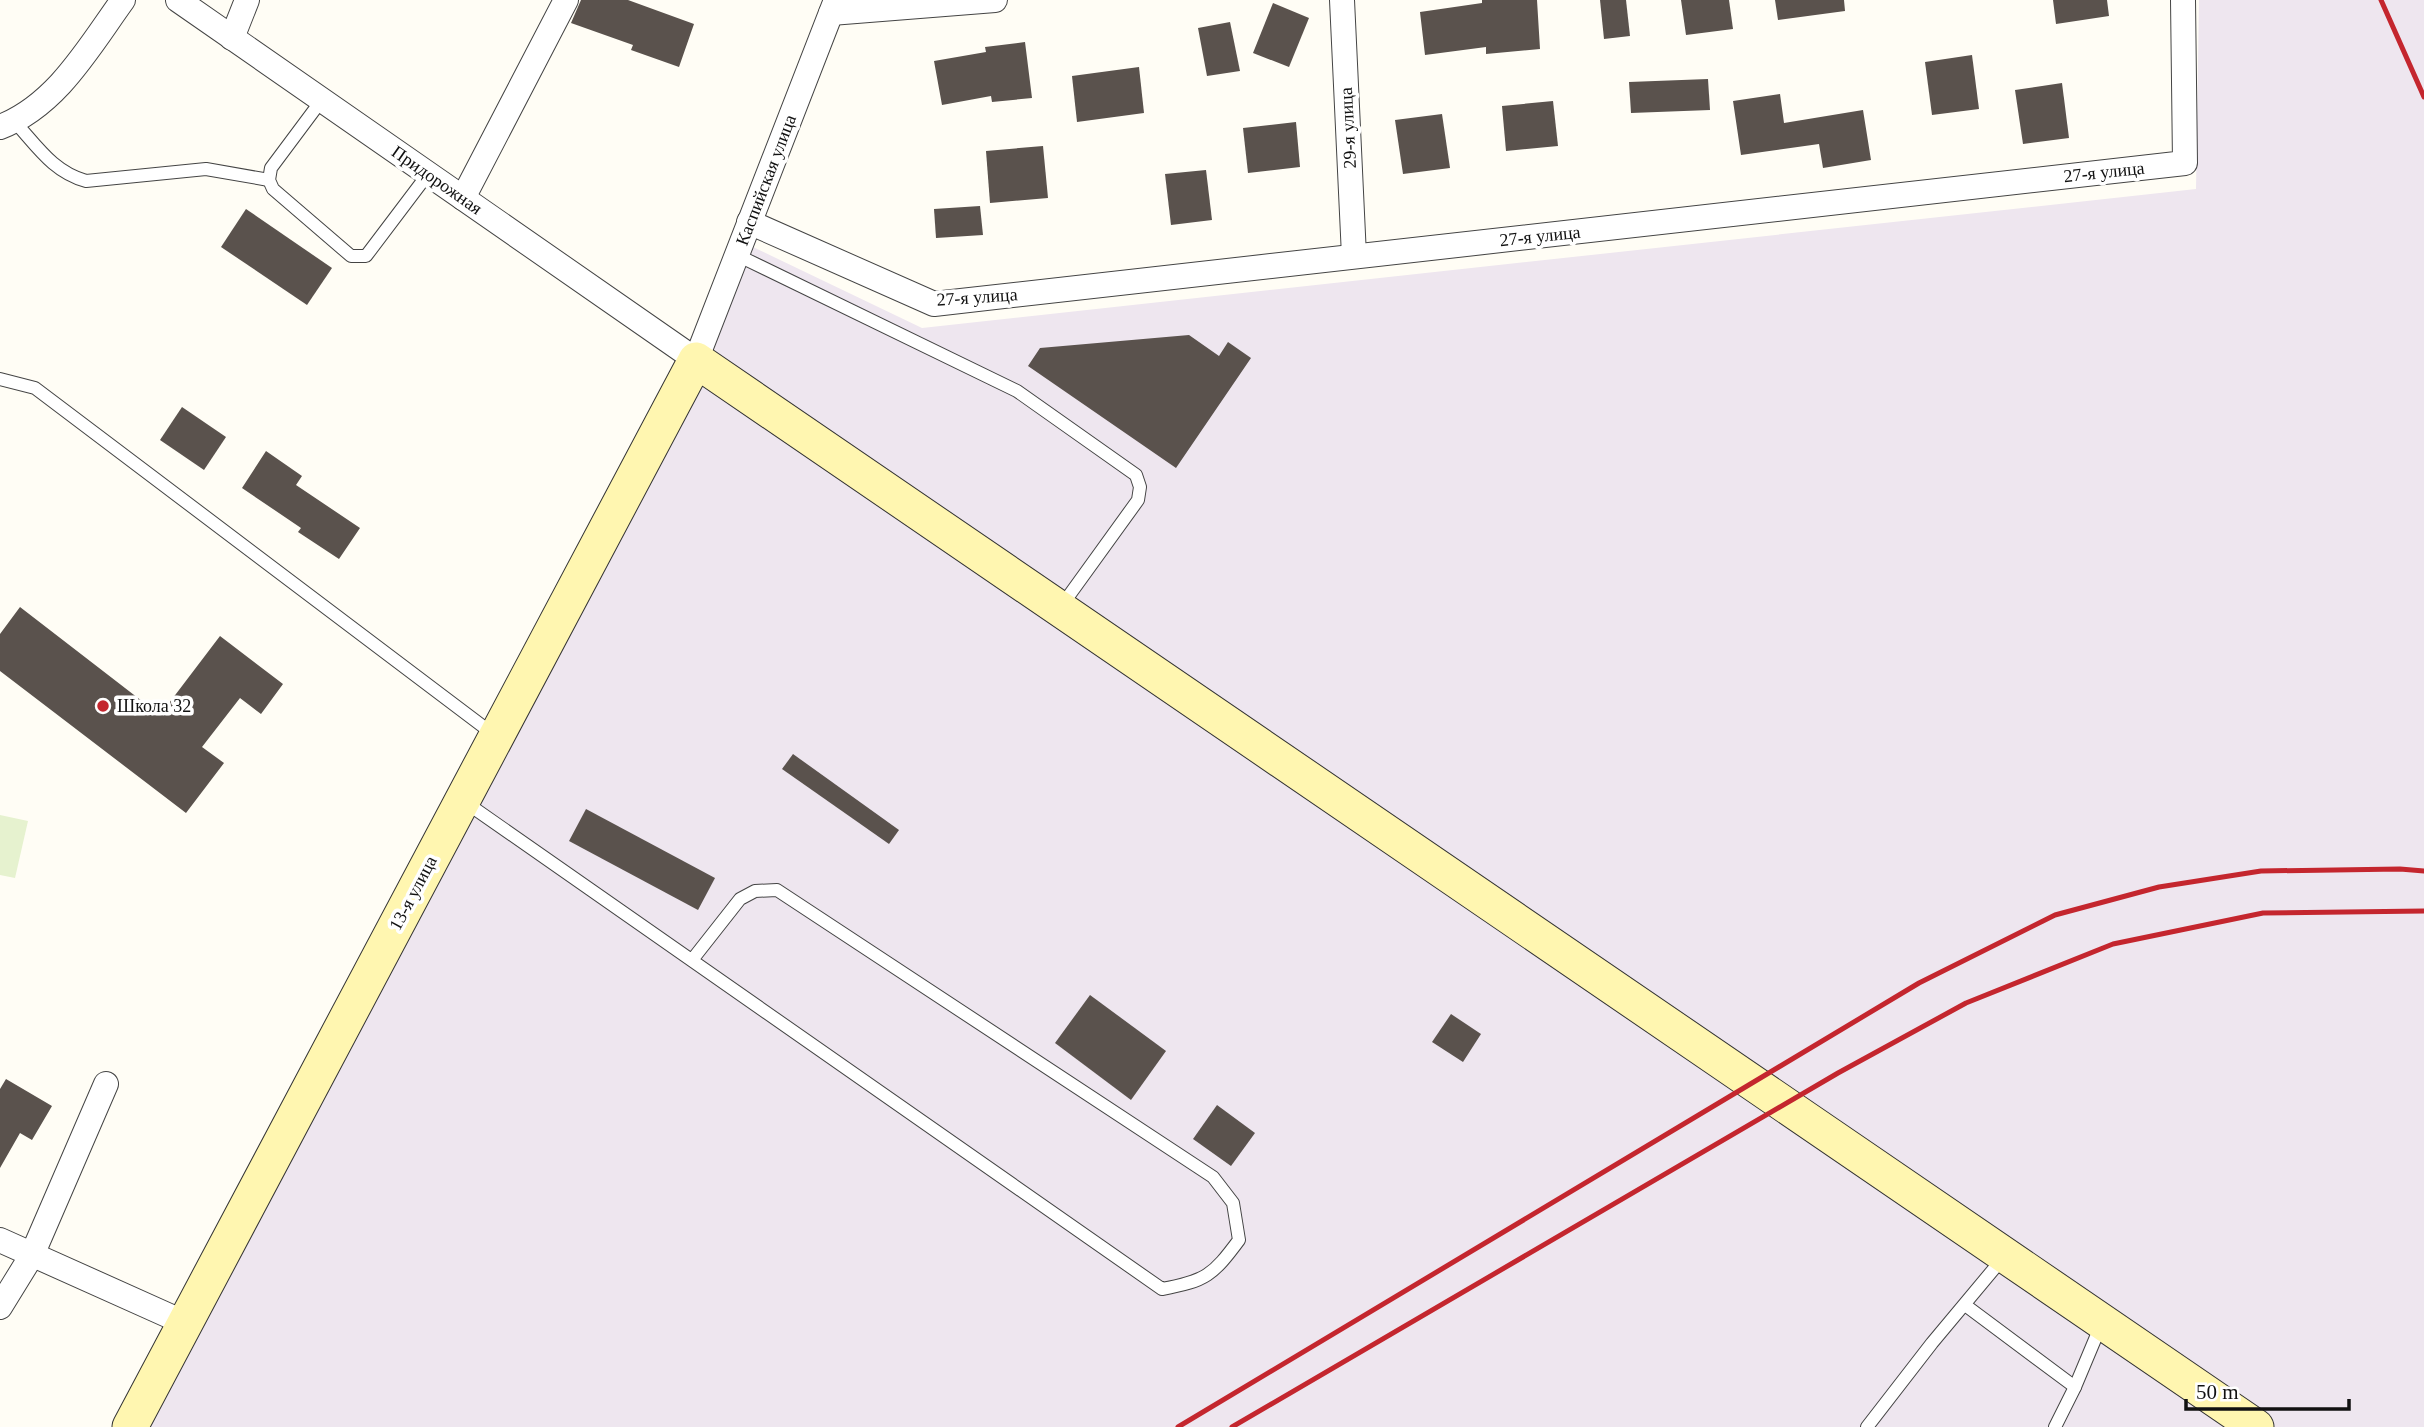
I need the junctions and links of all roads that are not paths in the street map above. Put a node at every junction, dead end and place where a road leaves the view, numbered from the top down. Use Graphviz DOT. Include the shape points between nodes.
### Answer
graph roads {
  1 [pos="124,0"];
  2 [pos="178,0"];
  3 [pos="247,0"];
  4 [pos="566,0"];
  5 [pos="995,0"];
  6 [pos="1342,0"];
  7 [pos="2183,0"];
  8 [pos="833,6"];
  9 [pos="232,38"];
  10 [pos="321,101"];
  11 [pos="7,124"];
  12 [pos="428,174"];
  13 [pos="269,180"];
  14 [pos="463,198"];
  15 [pos="750,222"];
  16 [pos="737,255"];
  17 [pos="1354,257"];
  18 [pos="696,360"];
  19 [pos="0,379"];
  20 [pos="1060,608"];
  21 [pos="496,736"];
  22 [pos="462,800"];
  23 [pos="692,960"];
  24 [pos="106,1084"];
  25 [pos="0,1240"];
  26 [pos="32,1255"];
  27 [pos="2005,1255"];
  28 [pos="1965,1305"];
  29 [pos="0,1307"];
  30 [pos="2102,1322"];
  31 [pos="185,1323"];
  32 [pos="2075,1387"];
  33 [pos="130,1427"];
  34 [pos="1867,1427"];
  35 [pos="2055,1427"];
  36 [pos="2256,1427"];
  1 -- 11 [label="street" via="60,87"];
  2 -- 9 [label="street, Придорожная"];
  3 -- 9 [label="street"];
  4 -- 14 [label="street"];
  5 -- 8 [label="street"];
  6 -- 17 [label="street, 29-я улица"];
  7 -- 17 [label="street, 27-я улица" via="2185,163"];
  8 -- 15 [label="street, Каспийская улица"];
  9 -- 10 [label="street, Придорожная"];
  10 -- 12 [label="street, Придорожная"];
  10 -- 13 [label="lane" via="271,168"];
  11 -- 13 [label="lane" via="69,176 86,181 206,169"];
  12 -- 13 [label="lane" via="366,256 359,258 273,189"];
  12 -- 14 [label="street, Придорожная"];
  14 -- 18 [label="street, Придорожная"];
  15 -- 16 [label="street, Каспийская улица"];
  15 -- 17 [label="street, 27-я улица" via="934,304"];
  16 -- 18 [label="street, Каспийская улица"];
  16 -- 20 [label="lane" via="1017,391 1136,475 1138,500"];
  18 -- 20 [label="street"];
  18 -- 21 [label="street, 13-я улица"];
  19 -- 21 [label="lane" via="36,388"];
  20 -- 27 [label="street"];
  21 -- 22 [label="street, 13-я улица"];
  22 -- 23 [label="lane"];
  22 -- 31 [label="street, 13-я улица"];
  23 -- 23 [label="lane" via="1161,1289 1188,1284 1217,1269 1239,1240 1233,1203 1213,1177 777,890 755,891 740,900"];
  24 -- 26 [label="street"];
  25 -- 26 [label="street"];
  26 -- 29 [label="street"];
  26 -- 31 [label="street"];
  27 -- 28 [label="lane"];
  27 -- 30 [label="street"];
  28 -- 32 [label="lane"];
  28 -- 34 [label="lane"];
  30 -- 32 [label="lane"];
  30 -- 36 [label="street"];
  31 -- 33 [label="street, 13-я улица"];
  32 -- 35 [label="lane"];
}
